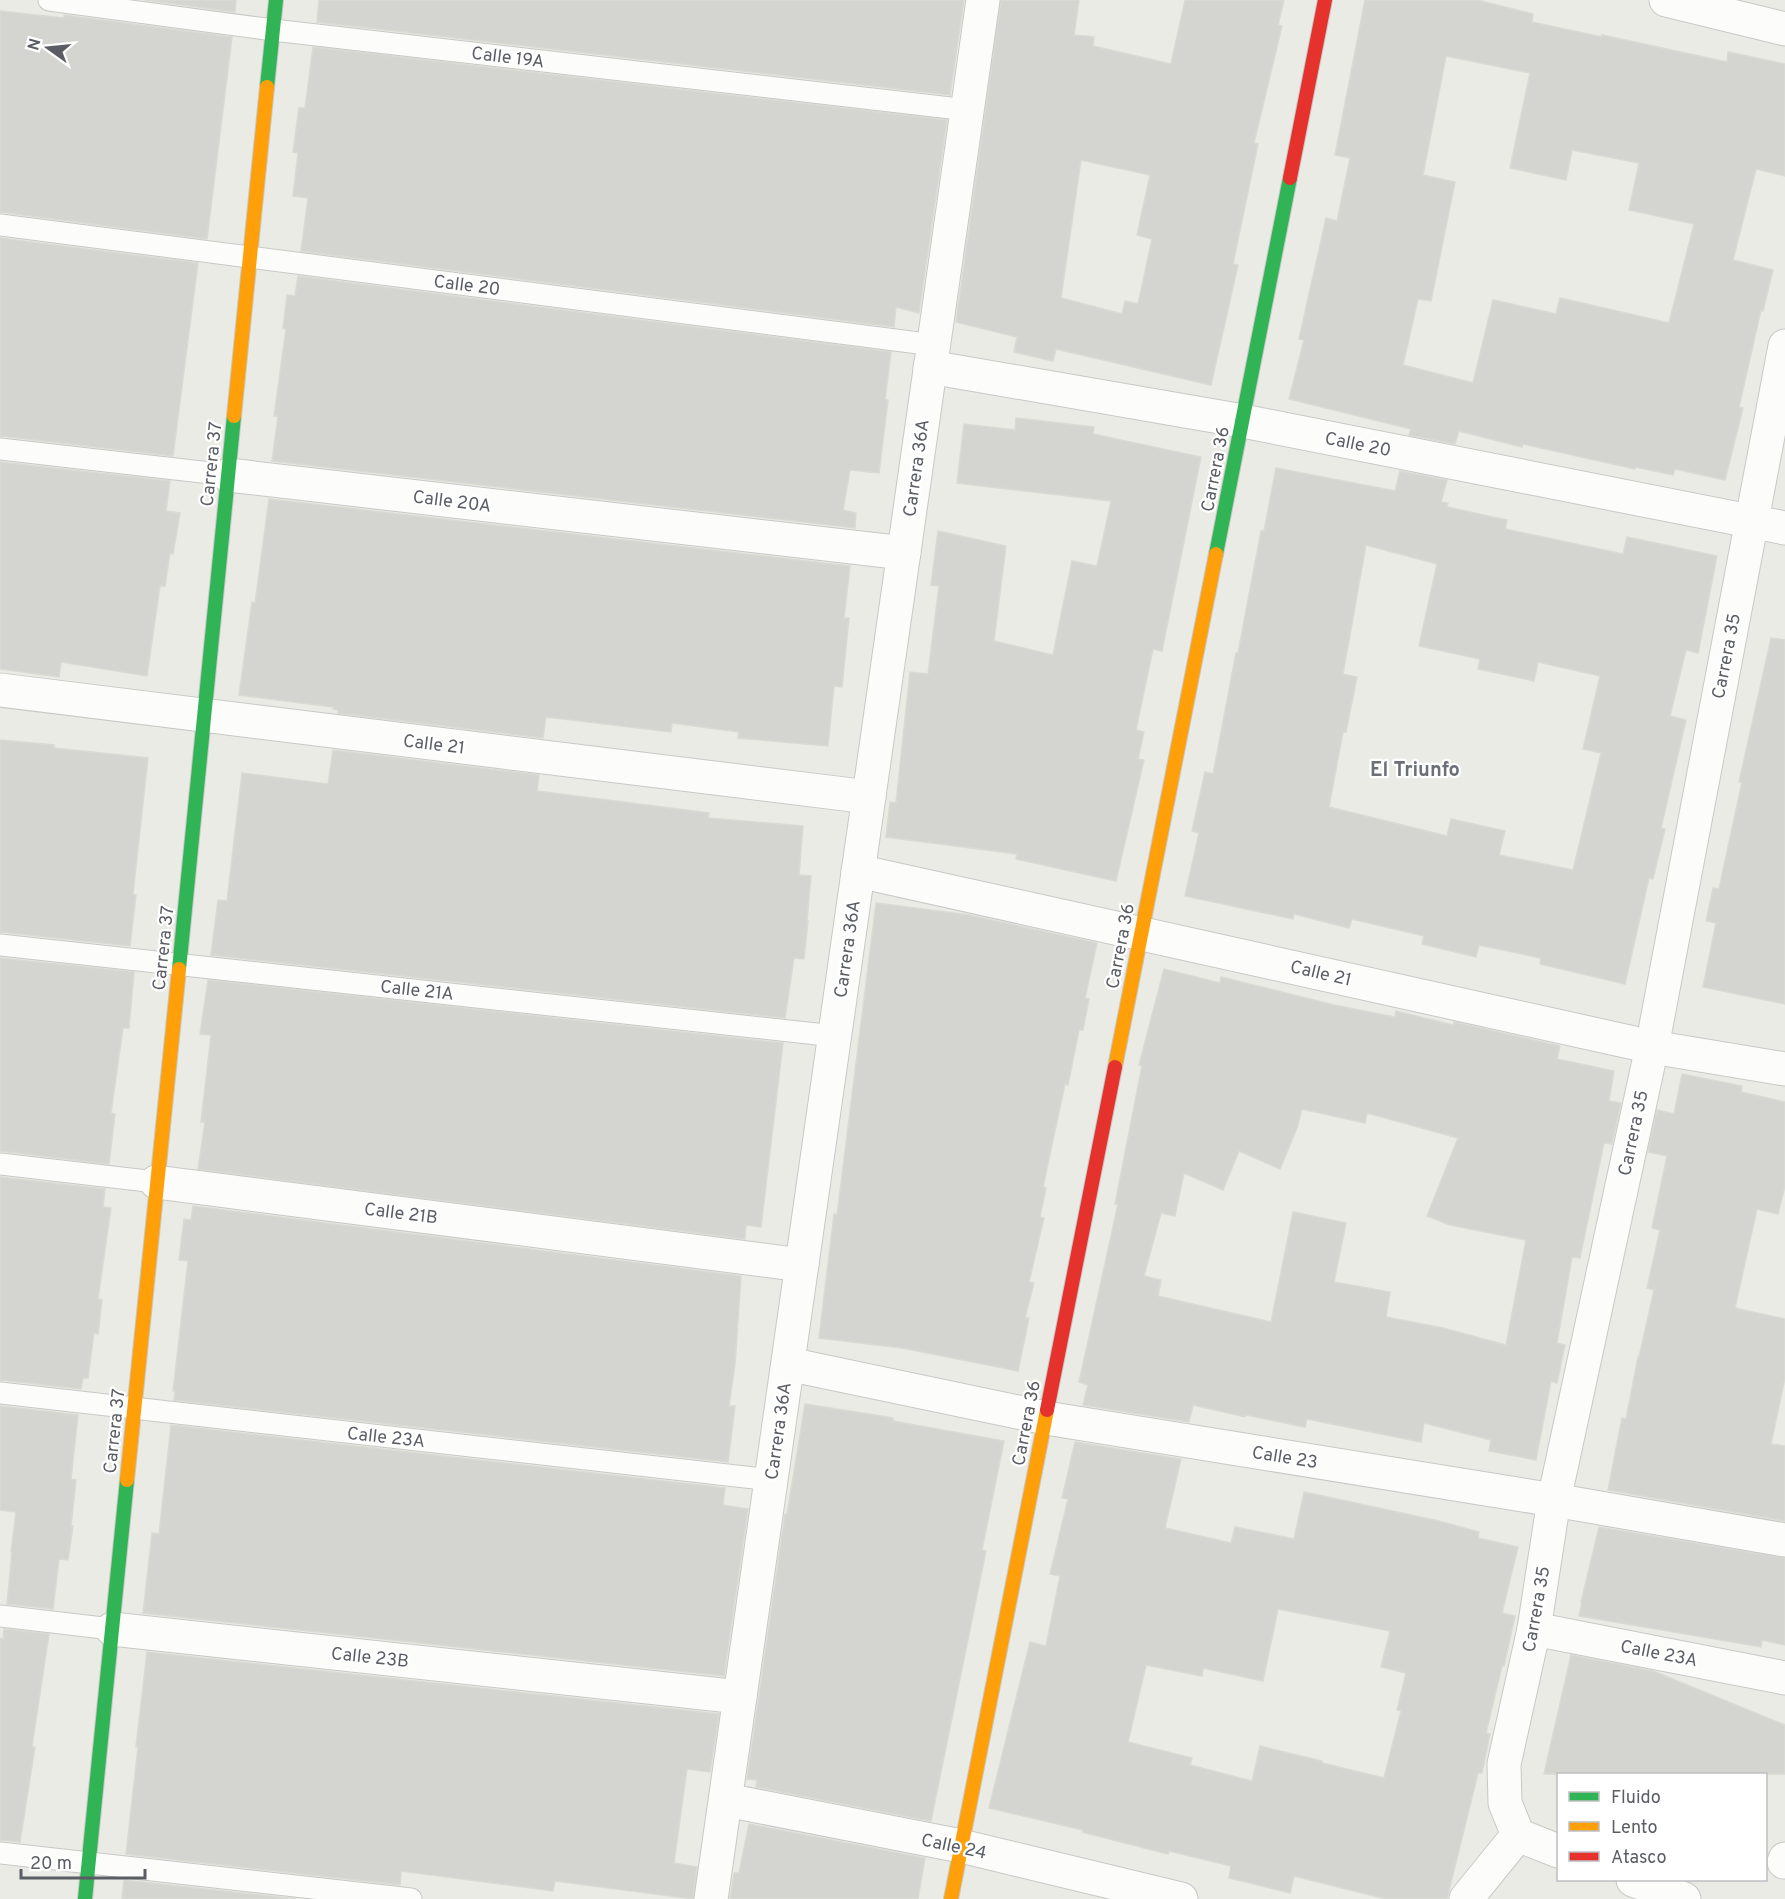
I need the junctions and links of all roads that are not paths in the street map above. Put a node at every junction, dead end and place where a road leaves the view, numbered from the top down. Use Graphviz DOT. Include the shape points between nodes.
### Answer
graph roads {
  1 [pos="49,0"];
  2 [pos="276,0"];
  3 [pos="983,0"];
  4 [pos="1325,0"];
  5 [pos="1666,0"];
  6 [pos="1785,29"];
  7 [pos="273,30"];
  8 [pos="968,110"];
  9 [pos="0,225"];
  10 [pos="250,257"];
  11 [pos="1785,346"];
  12 [pos="932,356"];
  13 [pos="1243,421"];
  14 [pos="0,449"];
  15 [pos="228,475"];
  16 [pos="1752,522"];
  17 [pos="1785,528"];
  18 [pos="904,553"];
  19 [pos="0,690"];
  20 [pos="204,716"];
  21 [pos="869,798"];
  22 [pos="858,871"];
  23 [pos="1141,933"];
  24 [pos="0,945"];
  25 [pos="179,963"];
  26 [pos="835,1036"];
  27 [pos="1652,1047"];
  28 [pos="1785,1069"];
  29 [pos="0,1164"];
  30 [pos="156,1182"];
  31 [pos="802,1264"];
  32 [pos="788,1364"];
  33 [pos="0,1393"];
  34 [pos="134,1408"];
  35 [pos="1046,1418"];
  36 [pos="772,1480"];
  37 [pos="1554,1500"];
  38 [pos="1785,1540"];
  39 [pos="0,1616"];
  40 [pos="112,1629"];
  41 [pos="1533,1629"];
  42 [pos="1785,1678"];
  43 [pos="740,1697"];
  44 [pos="726,1800"];
  45 [pos="1518,1835"];
  46 [pos="961,1846"];
  47 [pos="1557,1851"];
  48 [pos="0,1853"];
  49 [pos="88,1863"];
  50 [pos="1636,1881"];
  51 [pos="85,1899"];
  52 [pos="411,1899"];
  53 [pos="711,1899"];
  54 [pos="951,1899"];
  55 [pos="1181,1899"];
  56 [pos="1466,1899"];
  57 [pos="1684,1899"];
  1 -- 7 [label="lane, Calle 19A"];
  2 -- 7 [label="street, Carrera 37"];
  3 -- 8 [label="street, Carrera 36A"];
  4 -- 13 [label="street, Carrera 36"];
  5 -- 6 [label="street"];
  7 -- 8 [label="lane, Calle 19A"];
  7 -- 10 [label="street, Carrera 37"];
  8 -- 12 [label="street, Carrera 36A"];
  9 -- 10 [label="lane, Calle 20"];
  10 -- 12 [label="lane, Calle 20"];
  10 -- 15 [label="street, Carrera 37"];
  11 -- 16 [label="street, Carrera 35"];
  12 -- 13 [label="street, Calle 20"];
  12 -- 18 [label="street, Carrera 36A"];
  13 -- 16 [label="street, Calle 20"];
  13 -- 23 [label="street, Carrera 36"];
  14 -- 15 [label="lane, Calle 20A"];
  15 -- 18 [label="street, Calle 20A"];
  15 -- 20 [label="street, Carrera 37"];
  16 -- 17 [label="street, Calle 20"];
  16 -- 27 [label="street, Carrera 35"];
  18 -- 21 [label="street, Carrera 36A"];
  19 -- 20 [label="street, Calle 21"];
  20 -- 21 [label="street, Calle 21"];
  20 -- 25 [label="street, Carrera 37"];
  21 -- 22 [label="street, Carrera 36A"];
  22 -- 23 [label="street, Calle 21"];
  22 -- 26 [label="street, Carrera 36A"];
  23 -- 27 [label="street, Calle 21"];
  23 -- 35 [label="street, Carrera 36"];
  24 -- 25 [label="lane, Calle 21A"];
  25 -- 26 [label="lane, Calle 21A"];
  25 -- 30 [label="street, Carrera 37"];
  26 -- 31 [label="street, Carrera 36A"];
  27 -- 28 [label="street, Calle 21"];
  27 -- 37 [label="street, Carrera 35"];
  29 -- 30 [label="lane, Calle 21B"];
  30 -- 31 [label="street, Calle 21B"];
  30 -- 34 [label="street, Carrera 37"];
  31 -- 32 [label="street, Carrera 36A"];
  32 -- 35 [label="street, Calle 23"];
  32 -- 36 [label="street, Carrera 36A"];
  33 -- 34 [label="lane, Calle 23A"];
  34 -- 36 [label="lane, Calle 23A"];
  34 -- 40 [label="street, Carrera 37"];
  35 -- 37 [label="street, Calle 23"];
  35 -- 46 [label="street, Carrera 36"];
  36 -- 43 [label="street, Carrera 36A"];
  37 -- 38 [label="street, Calle 23"];
  37 -- 41 [label="street, Carrera 35"];
  39 -- 40 [label="lane, Calle 23B"];
  40 -- 43 [label="street, Calle 23B"];
  40 -- 49 [label="street, Carrera 37"];
  41 -- 42 [label="street, Calle 23A"];
  41 -- 45 [label="street, Carrera 35" via="1504,1764 1505,1803"];
  43 -- 44 [label="street, Carrera 36A"];
  44 -- 46 [label="street, Calle 24"];
  44 -- 53 [label="street, Carrera 36A"];
  45 -- 47 [label="street"];
  45 -- 56 [label="street"];
  46 -- 54 [label="street, Carrera 36"];
  46 -- 55 [label="street, Calle 24"];
  48 -- 49 [label="lane"];
  49 -- 51 [label="street, Carrera 37"];
  49 -- 52 [label="lane"];
  50 -- 57 [label="street"];
}
